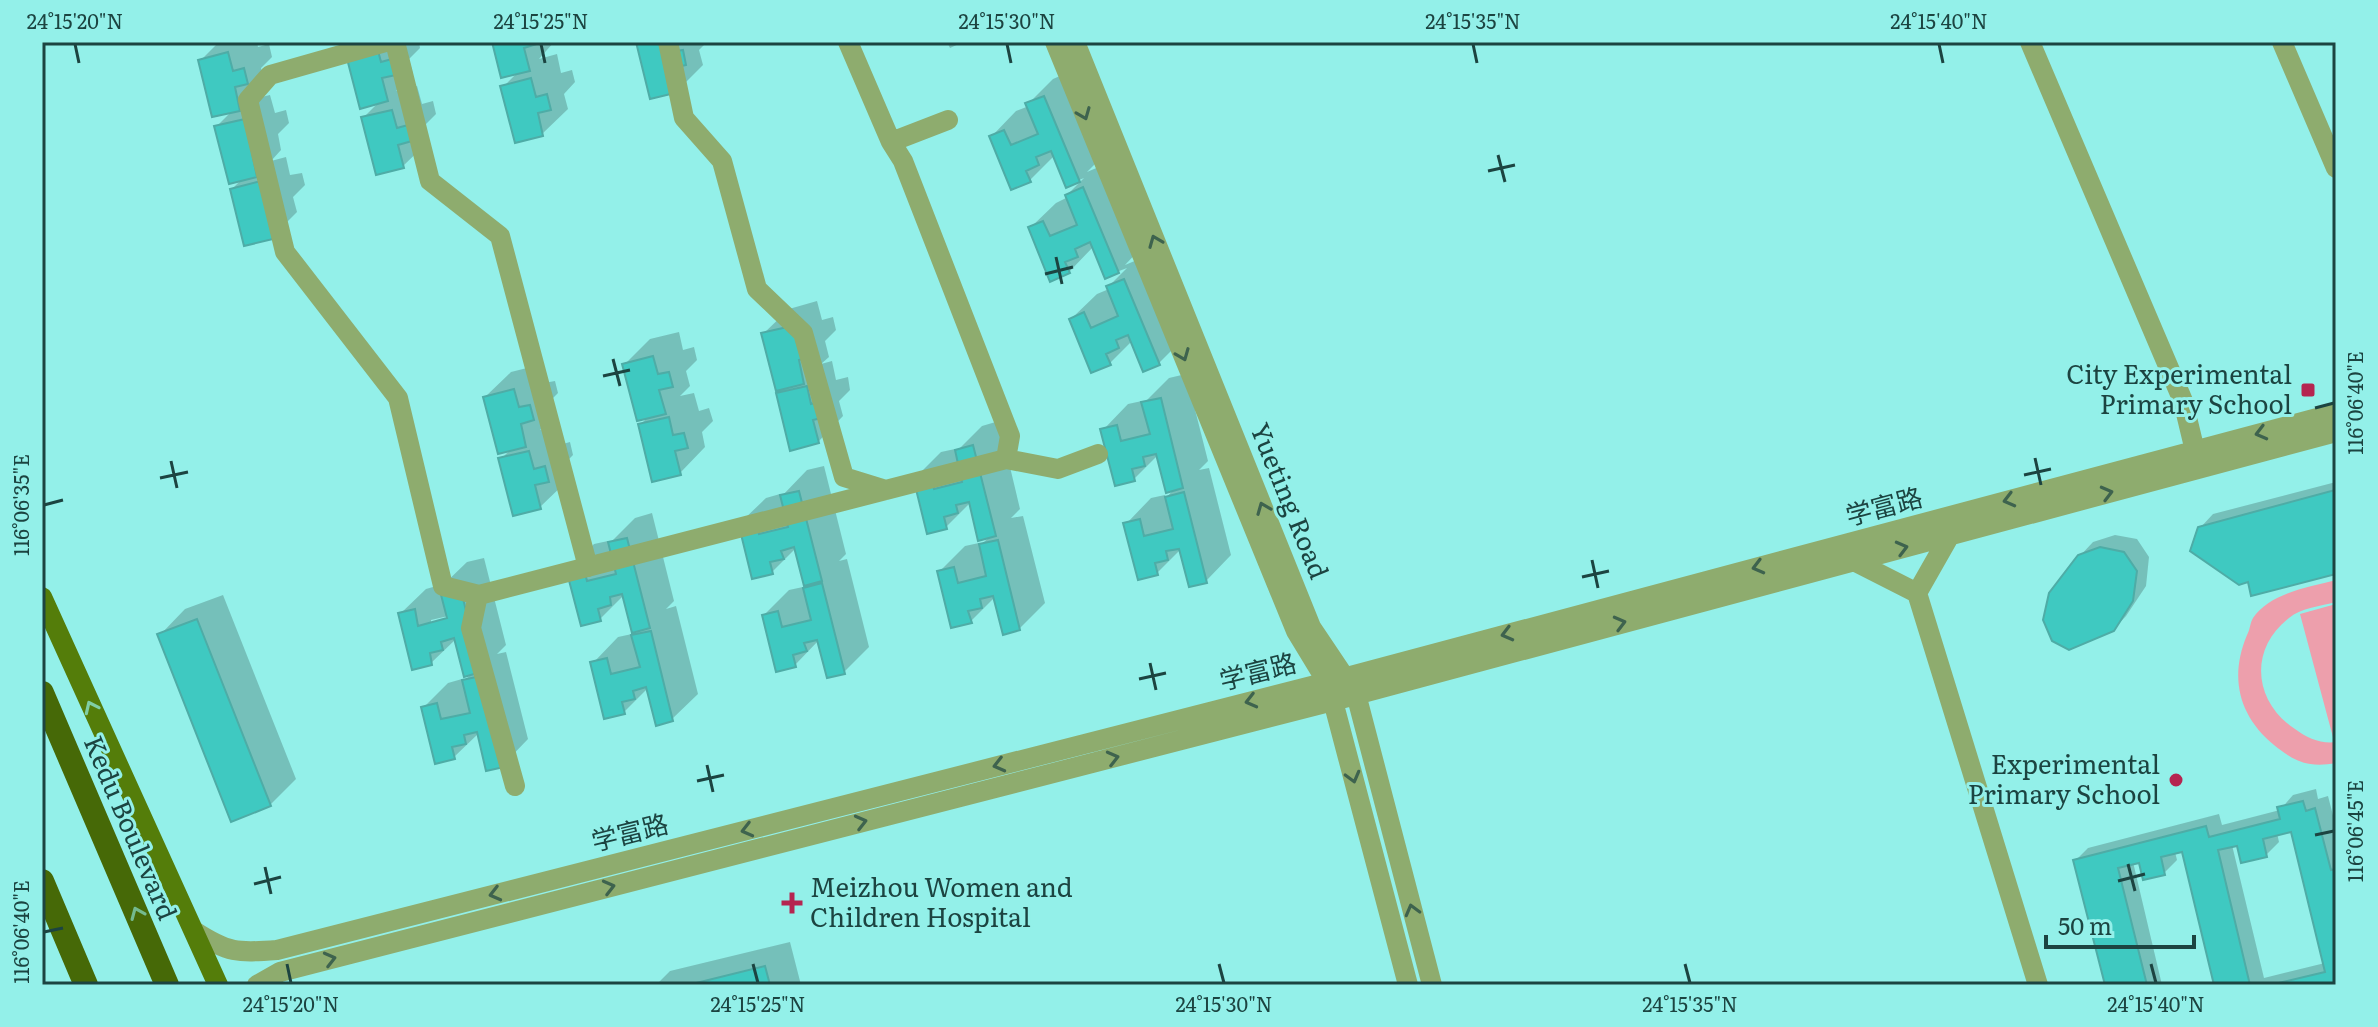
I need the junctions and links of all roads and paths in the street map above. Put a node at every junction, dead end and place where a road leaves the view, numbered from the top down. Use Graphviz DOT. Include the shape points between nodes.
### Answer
graph roads {
  1 [pos="386,42"];
  2 [pos="395,42"];
  3 [pos="668,42"];
  4 [pos="848,42"];
  5 [pos="1055,42"];
  6 [pos="1075,42"];
  7 [pos="2030,42"];
  8 [pos="2282,42"];
  9 [pos="948,120"];
  10 [pos="891,142"];
  11 [pos="2336,168"];
  12 [pos="2336,413"];
  13 [pos="2336,432"];
  14 [pos="2195,451"];
  15 [pos="1098,454"];
  16 [pos="1006,459"];
  17 [pos="886,490"];
  18 [pos="1950,535"];
  19 [pos="1854,561"];
  20 [pos="588,567"];
  21 [pos="1917,593"];
  22 [pos="478,595"];
  23 [pos="42,597"];
  24 [pos="1341,688"];
  25 [pos="42,693"];
  26 [pos="515,786"];
  27 [pos="42,881"];
  28 [pos="194,931"];
  29 [pos="86,985"];
  30 [pos="167,985"];
  31 [pos="218,985"];
  32 [pos="257,985"];
  33 [pos="1408,985"];
  34 [pos="1432,985"];
  35 [pos="2038,985"];
  1 -- 22 [label="street" via="270,75 248,100 285,252 398,398 443,586"];
  2 -- 20 [label="street" via="430,181 500,236"];
  3 -- 17 [label="street" via="684,118 722,161 757,289 803,333 844,477"];
  4 -- 10 [label="street"];
  5 -- 24 [label="street, Yueting Road, one-way" via="1296,631"];
  24 -- 6 [label="street, Yueting Road, one-way" via="1311,627"];
  7 -- 14 [label="street" via="2183,401"];
  8 -- 11 [label="street"];
  9 -- 10 [label="street"];
  10 -- 16 [label="street" via="1010,436"];
  12 -- 14 [label="street, 学富路, one-way"];
  18 -- 13 [label="street, 学富路, one-way"];
  14 -- 24 [label="street, 学富路, one-way"];
  15 -- 16 [label="street" via="1058,469"];
  16 -- 17 [label="street"];
  17 -- 20 [label="street"];
  19 -- 18 [label="street, 学富路, one-way"];
  18 -- 21 [label="street"];
  19 -- 21 [label="street"];
  24 -- 19 [label="street, 学富路, one-way"];
  20 -- 22 [label="street"];
  21 -- 35 [label="street"];
  22 -- 26 [label="street" via="471,628"];
  28 -- 23 [label="main road, one-way"];
  24 -- 28 [label="street, 学富路, one-way" via="277,950 221,948"];
  32 -- 24 [label="street, 学富路, one-way" via="280,972"];
  24 -- 33 [label="street, Yueting Road, one-way"];
  34 -- 24 [label="street, Yueting Road, one-way"];
  30 -- 25 [label="highway, Kedu Boulevard, one-way"];
  27 -- 29 [label="highway"];
  28 -- 31 [label="main road"];
}
